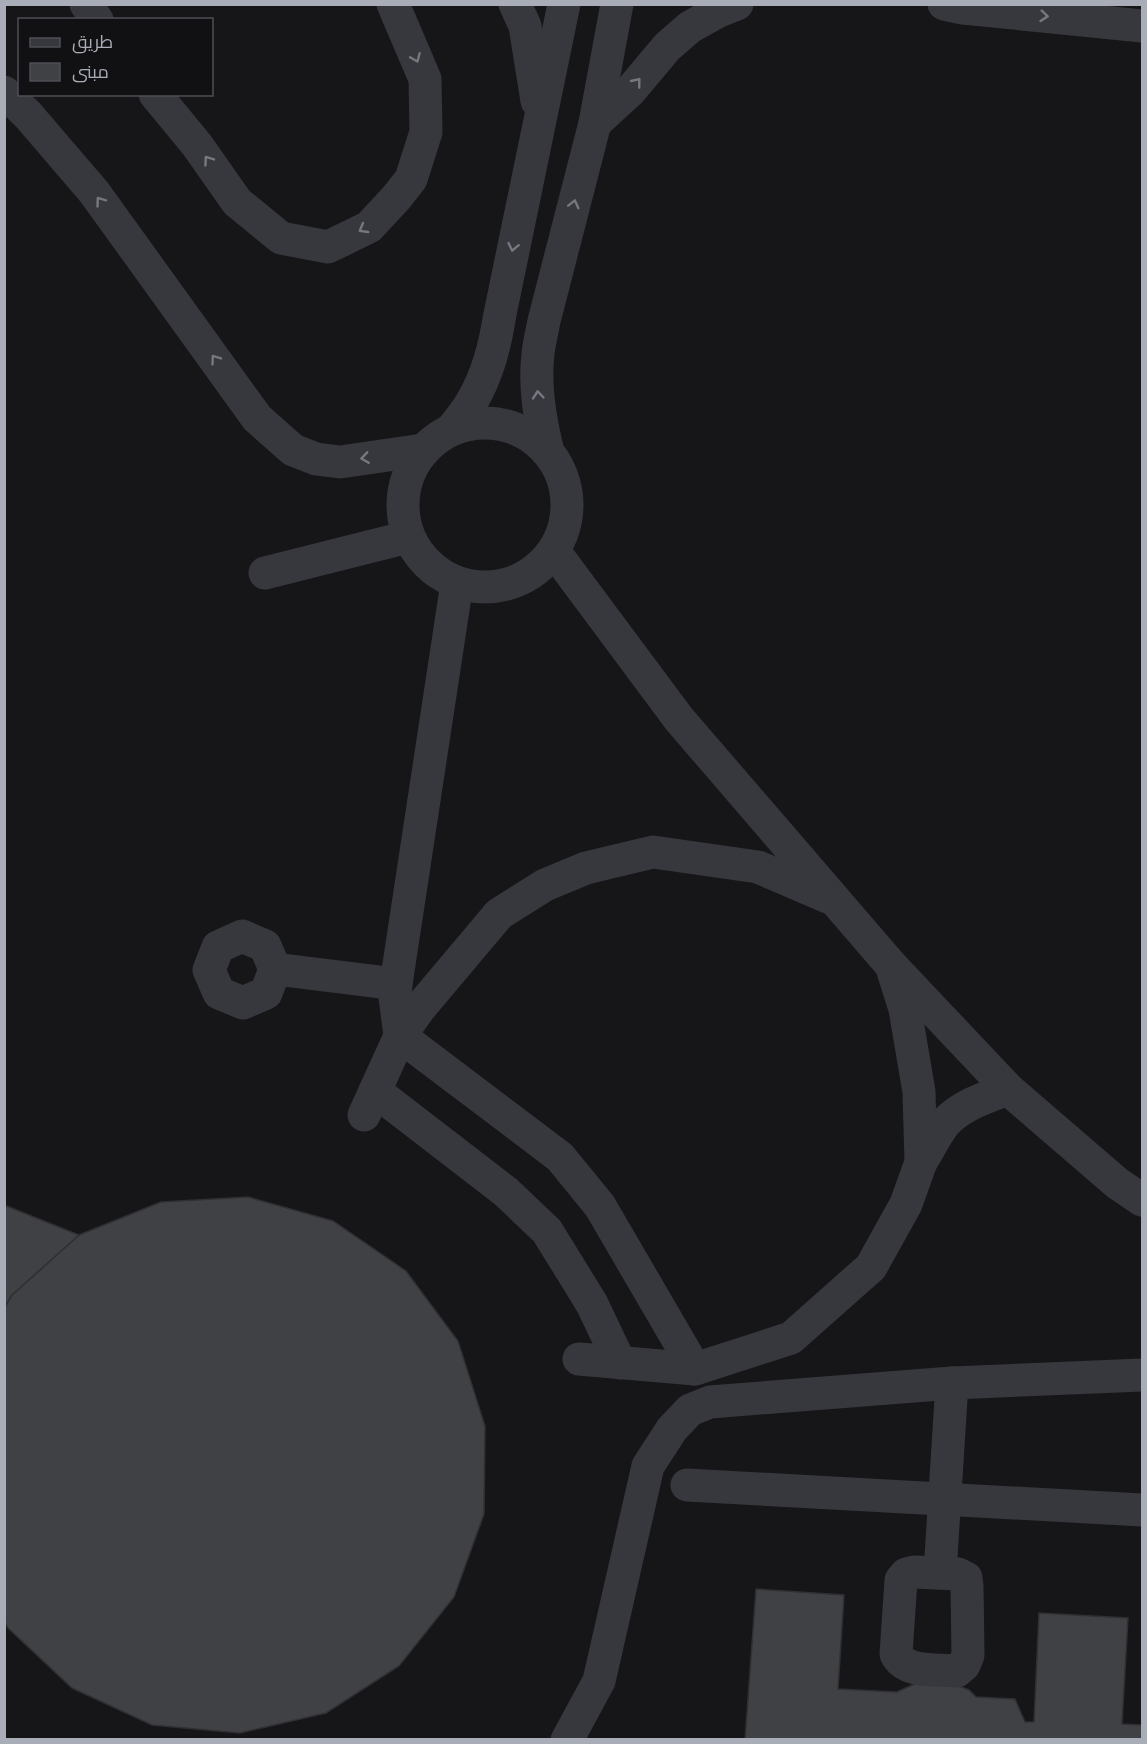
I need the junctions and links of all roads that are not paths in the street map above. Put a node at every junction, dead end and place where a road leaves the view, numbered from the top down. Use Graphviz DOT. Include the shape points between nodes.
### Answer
graph roads {
  1 [pos="86,4"];
  2 [pos="393,4"];
  3 [pos="515,4"];
  4 [pos="564,4"];
  5 [pos="617,4"];
  6 [pos="737,4"];
  7 [pos="944,4"];
  8 [pos="96,18"];
  9 [pos="1143,26"];
  10 [pos="4,92"];
  11 [pos="157,96"];
  12 [pos="540,118"];
  13 [pos="595,123"];
  14 [pos="452,429"];
  15 [pos="423,450"];
  16 [pos="548,452"];
  17 [pos="408,537"];
  18 [pos="554,551"];
  19 [pos="265,573"];
  20 [pos="457,584"];
  21 [pos="835,900"];
  22 [pos="891,964"];
  23 [pos="275,969"];
  24 [pos="396,984"];
  25 [pos="400,1036"];
  26 [pos="1008,1089"];
  27 [pos="921,1162"];
  28 [pos="1143,1200"];
  29 [pos="579,1359"];
  30 [pos="620,1363"];
  31 [pos="695,1369"];
  32 [pos="1143,1375"];
  33 [pos="952,1383"];
  34 [pos="687,1485"];
  35 [pos="946,1499"];
  36 [pos="1143,1510"];
  37 [pos="940,1573"];
  38 [pos="567,1740"];
  1 -- 8 [label="street"];
  2 -- 11 [label="street, one-way" via="425,79 426,132 411,179 396,198 369,227 328,247 281,238 237,202"];
  3 -- 12 [label="street" via="525,26"];
  4 -- 12 [label="street"];
  5 -- 13 [label="street"];
  13 -- 6 [label="street, one-way" via="690,27"];
  7 -- 9 [label="street, one-way"];
  15 -- 10 [label="street, one-way" via="340,462 316,459 293,450 257,418 94,192"];
  12 -- 14 [label="street, one-way" via="495,345 471,404"];
  16 -- 13 [label="street, one-way" via="540,420 538,354"];
  14 -- 15 [label="street"];
  14 -- 16 [label="street" via="472,423 514,428"];
  15 -- 17 [label="street" via="410,469 403,491"];
  16 -- 18 [label="street" via="566,490 563,532"];
  17 -- 19 [label="street"];
  17 -- 20 [label="street" via="437,573"];
  18 -- 20 [label="street" via="540,568 501,587"];
  18 -- 21 [label="street" via="679,719"];
  20 -- 24 [label="street"];
  21 -- 22 [label="street"];
  21 -- 25 [label="street" via="758,867 653,852 586,868 545,885 499,914"];
  22 -- 26 [label="street"];
  22 -- 27 [label="street" via="905,1009 919,1092"];
  23 -- 24 [label="street"];
  24 -- 25 [label="street"];
  25 -- 30 [label="street" via="369,1103 506,1192 547,1231 592,1304"];
  25 -- 31 [label="street" via="560,1157 600,1206"];
  26 -- 27 [label="street" via="980,1100 946,1122"];
  26 -- 28 [label="street" via="1117,1183"];
  27 -- 31 [label="street" via="906,1204 870,1267 790,1338"];
  29 -- 30 [label="street"];
  30 -- 31 [label="street"];
  32 -- 33 [label="street"];
  33 -- 35 [label="street"];
  33 -- 38 [label="street" via="710,1402 690,1410 648,1466 599,1681"];
  34 -- 35 [label="street"];
  35 -- 36 [label="street"];
  35 -- 37 [label="street"];
}
